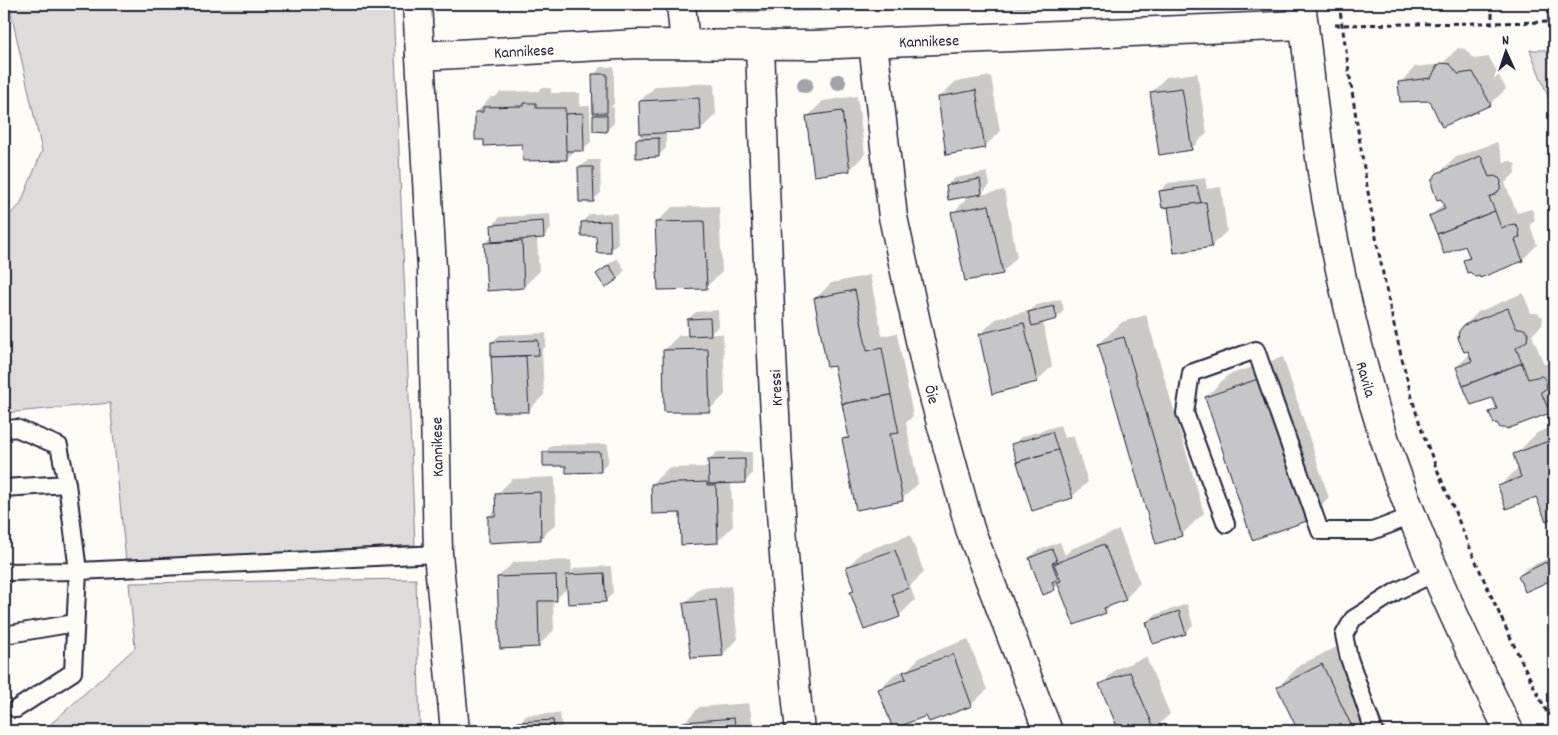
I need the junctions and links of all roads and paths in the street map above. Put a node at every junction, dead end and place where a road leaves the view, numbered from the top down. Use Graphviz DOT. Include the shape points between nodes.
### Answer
graph roads {
  1 [pos="417,4"];
  2 [pos="681,4"];
  3 [pos="1339,4"];
  4 [pos="1492,4"];
  5 [pos="1303,15"];
  6 [pos="1492,22"];
  7 [pos="1554,22"];
  8 [pos="1342,25"];
  9 [pos="874,42"];
  10 [pos="685,44"];
  11 [pos="760,45"];
  12 [pos="420,56"];
  13 [pos="4,430"];
  14 [pos="67,484"];
  15 [pos="4,488"];
  16 [pos="1412,516"];
  17 [pos="1226,524"];
  18 [pos="438,554"];
  19 [pos="78,571"];
  20 [pos="4,572"];
  21 [pos="1435,573"];
  22 [pos="75,622"];
  23 [pos="4,635"];
  24 [pos="16,709"];
  25 [pos="1554,726"];
  26 [pos="455,731"];
  27 [pos="800,731"];
  28 [pos="1048,731"];
  29 [pos="1374,731"];
  30 [pos="1509,731"];
  1 -- 12 [label="street"];
  2 -- 10 [label="street"];
  3 -- 8 [label="path"];
  4 -- 6 [label="path"];
  5 -- 8 [label="path"];
  5 -- 9 [label="street, Kannikese"];
  5 -- 16 [label="street, Ravila" via="1326,197 1345,288 1388,451"];
  6 -- 7 [label="path"];
  6 -- 8 [label="path"];
  8 -- 25 [label="path" via="1383,281 1413,403 1483,579"];
  9 -- 11 [label="street, Kannikese"];
  9 -- 28 [label="street, Õie" via="893,217 926,368 970,529"];
  10 -- 11 [label="street, Kannikese"];
  10 -- 12 [label="street, Kannikese"];
  11 -- 27 [label="street, Kressi" via="768,264 788,613"];
  12 -- 18 [label="street, Kannikese" via="432,268"];
  13 -- 14 [label="lane" via="16,428 58,446"];
  14 -- 15 [label="lane"];
  14 -- 19 [label="lane"];
  16 -- 17 [label="lane" via="1372,531 1320,531 1256,350 1191,373 1185,413"];
  16 -- 21 [label="street, Ravila"];
  18 -- 19 [label="lane"];
  18 -- 26 [label="street, Kannikese"];
  19 -- 20 [label="lane"];
  19 -- 22 [label="lane"];
  21 -- 29 [label="lane" via="1397,591 1353,619 1344,635"];
  21 -- 30 [label="street, Ravila"];
  22 -- 23 [label="lane"];
  22 -- 24 [label="lane" via="73,672"];
}
